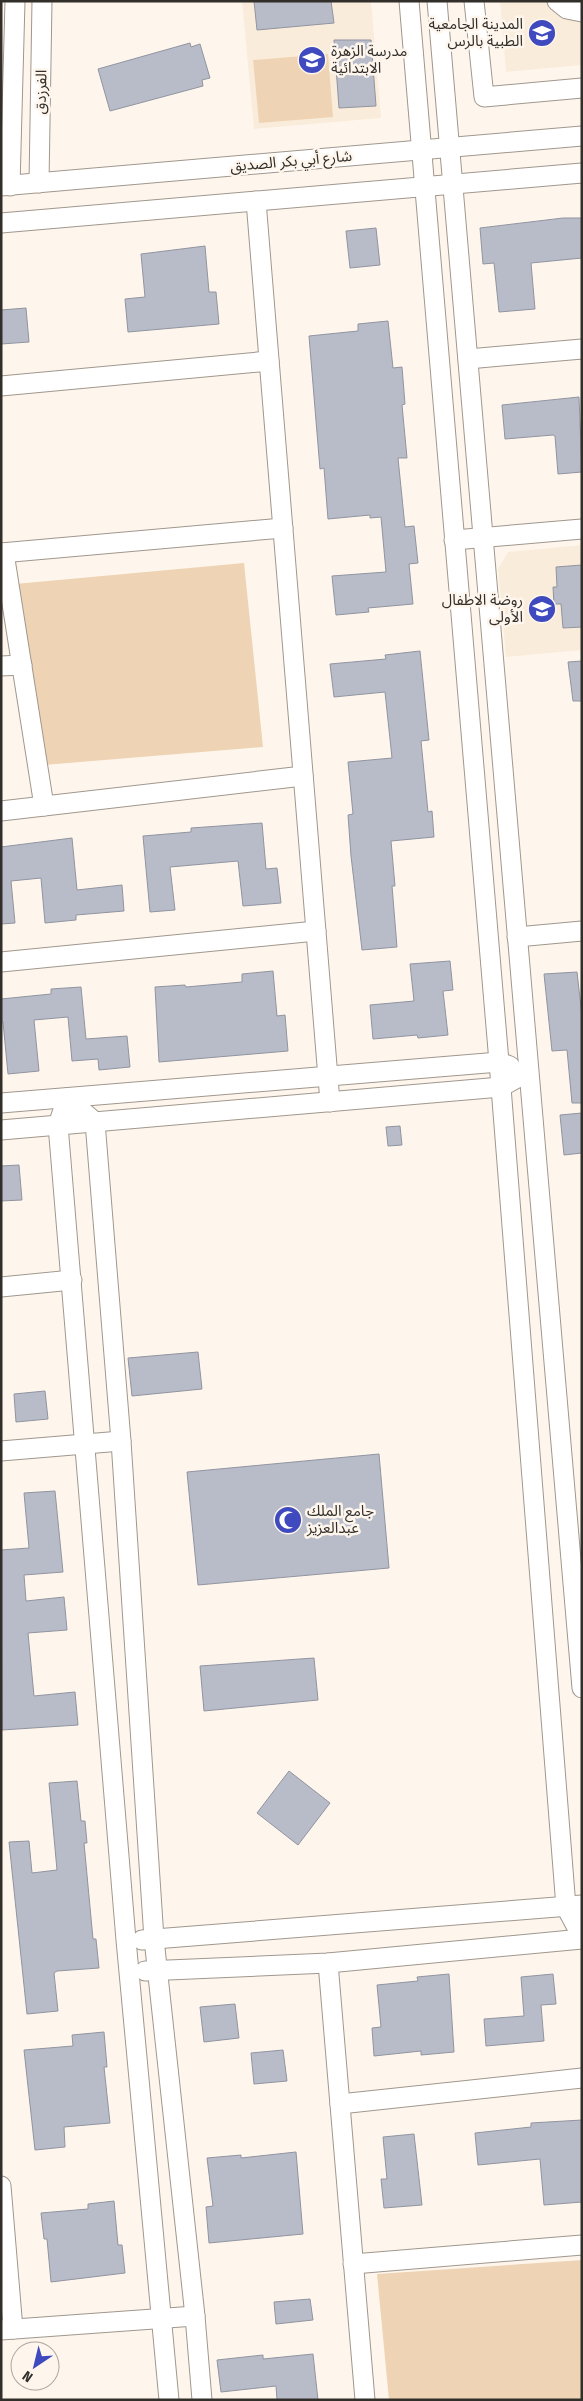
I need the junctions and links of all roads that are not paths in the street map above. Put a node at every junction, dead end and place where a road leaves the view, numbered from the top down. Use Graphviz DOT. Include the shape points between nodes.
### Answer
graph roads {
  1 [pos="14,1"];
  2 [pos="42,1"];
  3 [pos="409,1"];
  4 [pos="437,1"];
  5 [pos="474,1"];
  6 [pos="557,1"];
  7 [pos="582,12"];
  8 [pos="582,88"];
  9 [pos="582,136"];
  10 [pos="450,147"];
  11 [pos="422,150"];
  12 [pos="582,173"];
  13 [pos="39,183"];
  14 [pos="453,184"];
  15 [pos="6,186"];
  16 [pos="424,187"];
  17 [pos="256,201"];
  18 [pos="1,223"];
  19 [pos="582,349"];
  20 [pos="468,359"];
  21 [pos="269,361"];
  22 [pos="1,386"];
  23 [pos="283,528"];
  24 [pos="582,529"];
  25 [pos="483,538"];
  26 [pos="454,540"];
  27 [pos="3,553"];
  28 [pos="22,665"];
  29 [pos="1,666"];
  30 [pos="303,776"];
  31 [pos="44,806"];
  32 [pos="1,811"];
  33 [pos="316,931"];
  34 [pos="582,931"];
  35 [pos="517,937"];
  36 [pos="1,962"];
  37 [pos="499,1062"];
  38 [pos="528,1072"];
  39 [pos="328,1076"];
  40 [pos="501,1087"];
  41 [pos="67,1098"];
  42 [pos="330,1102"];
  43 [pos="1,1103"];
  44 [pos="95,1122"];
  45 [pos="58,1125"];
  46 [pos="1,1130"];
  47 [pos="72,1280"];
  48 [pos="1,1287"];
  49 [pos="122,1441"];
  50 [pos="86,1444"];
  51 [pos="1,1451"];
  52 [pos="578,1593"];
  53 [pos="582,1688"];
  54 [pos="574,1906"];
  55 [pos="582,1938"];
  56 [pos="154,1939"];
  57 [pos="126,1940"];
  58 [pos="328,1963"];
  59 [pos="156,1970"];
  60 [pos="129,1972"];
  61 [pos="582,2078"];
  62 [pos="340,2104"];
  63 [pos="1,2186"];
  64 [pos="582,2245"];
  65 [pos="353,2264"];
  66 [pos="195,2316"];
  67 [pos="162,2318"];
  68 [pos="7,2330"];
  69 [pos="169,2400"];
  70 [pos="202,2400"];
  71 [pos="365,2400"];
  1 -- 15 [label="street, الفرزدق"];
  2 -- 13 [label="street, الفرزدق"];
  3 -- 11 [label="street"];
  4 -- 10 [label="street"];
  5 -- 8 [label="street" via="484,97"];
  6 -- 7 [label="street" via="567,9"];
  9 -- 10 [label="street, شارع أبي بكر الصديق"];
  10 -- 11 [label="street, شارع أبي بكر الصديق"];
  10 -- 14 [label="street"];
  11 -- 13 [label="street, شارع أبي بكر الصديق"];
  11 -- 16 [label="street"];
  12 -- 14 [label="street"];
  13 -- 15 [label="street, شارع أبي بكر الصديق"];
  14 -- 16 [label="street"];
  14 -- 20 [label="street"];
  16 -- 17 [label="street"];
  16 -- 26 [label="street"];
  17 -- 18 [label="street"];
  17 -- 21 [label="street"];
  19 -- 20 [label="street"];
  20 -- 25 [label="street"];
  21 -- 22 [label="street"];
  21 -- 23 [label="street"];
  23 -- 27 [label="street"];
  23 -- 30 [label="street"];
  24 -- 25 [label="street"];
  25 -- 26 [label="street"];
  25 -- 35 [label="street"];
  26 -- 37 [label="street"];
  27 -- 28 [label="street"];
  28 -- 29 [label="street"];
  28 -- 31 [label="street"];
  30 -- 31 [label="street"];
  30 -- 33 [label="street"];
  31 -- 32 [label="street"];
  33 -- 36 [label="street"];
  33 -- 39 [label="street"];
  34 -- 35 [label="street"];
  35 -- 38 [label="street"];
  37 -- 38 [label="street"];
  37 -- 39 [label="street"];
  37 -- 40 [label="street"];
  38 -- 40 [label="street"];
  38 -- 52 [label="street"];
  39 -- 41 [label="street"];
  39 -- 42 [label="street"];
  40 -- 42 [label="street"];
  40 -- 54 [label="street"];
  41 -- 43 [label="street"];
  41 -- 44 [label="street"];
  41 -- 45 [label="street"];
  42 -- 44 [label="street"];
  44 -- 45 [label="street"];
  44 -- 49 [label="street"];
  45 -- 46 [label="street"];
  45 -- 47 [label="street"];
  47 -- 48 [label="street"];
  47 -- 50 [label="street"];
  49 -- 50 [label="street"];
  49 -- 56 [label="street"];
  50 -- 51 [label="street"];
  50 -- 57 [label="street"];
  52 -- 53 [label="street"];
  54 -- 55 [label="street"];
  54 -- 56 [label="street"];
  55 -- 58 [label="street"];
  56 -- 57 [label="street"];
  56 -- 59 [label="street"];
  57 -- 60 [label="street"];
  58 -- 59 [label="street"];
  58 -- 62 [label="street"];
  59 -- 60 [label="street"];
  59 -- 66 [label="street"];
  60 -- 67 [label="street"];
  61 -- 62 [label="street"];
  62 -- 65 [label="street"];
  63 -- 68 [label="street"];
  64 -- 65 [label="street"];
  65 -- 71 [label="street"];
  66 -- 67 [label="street"];
  66 -- 70 [label="street"];
  67 -- 68 [label="street"];
  67 -- 69 [label="street"];
}
